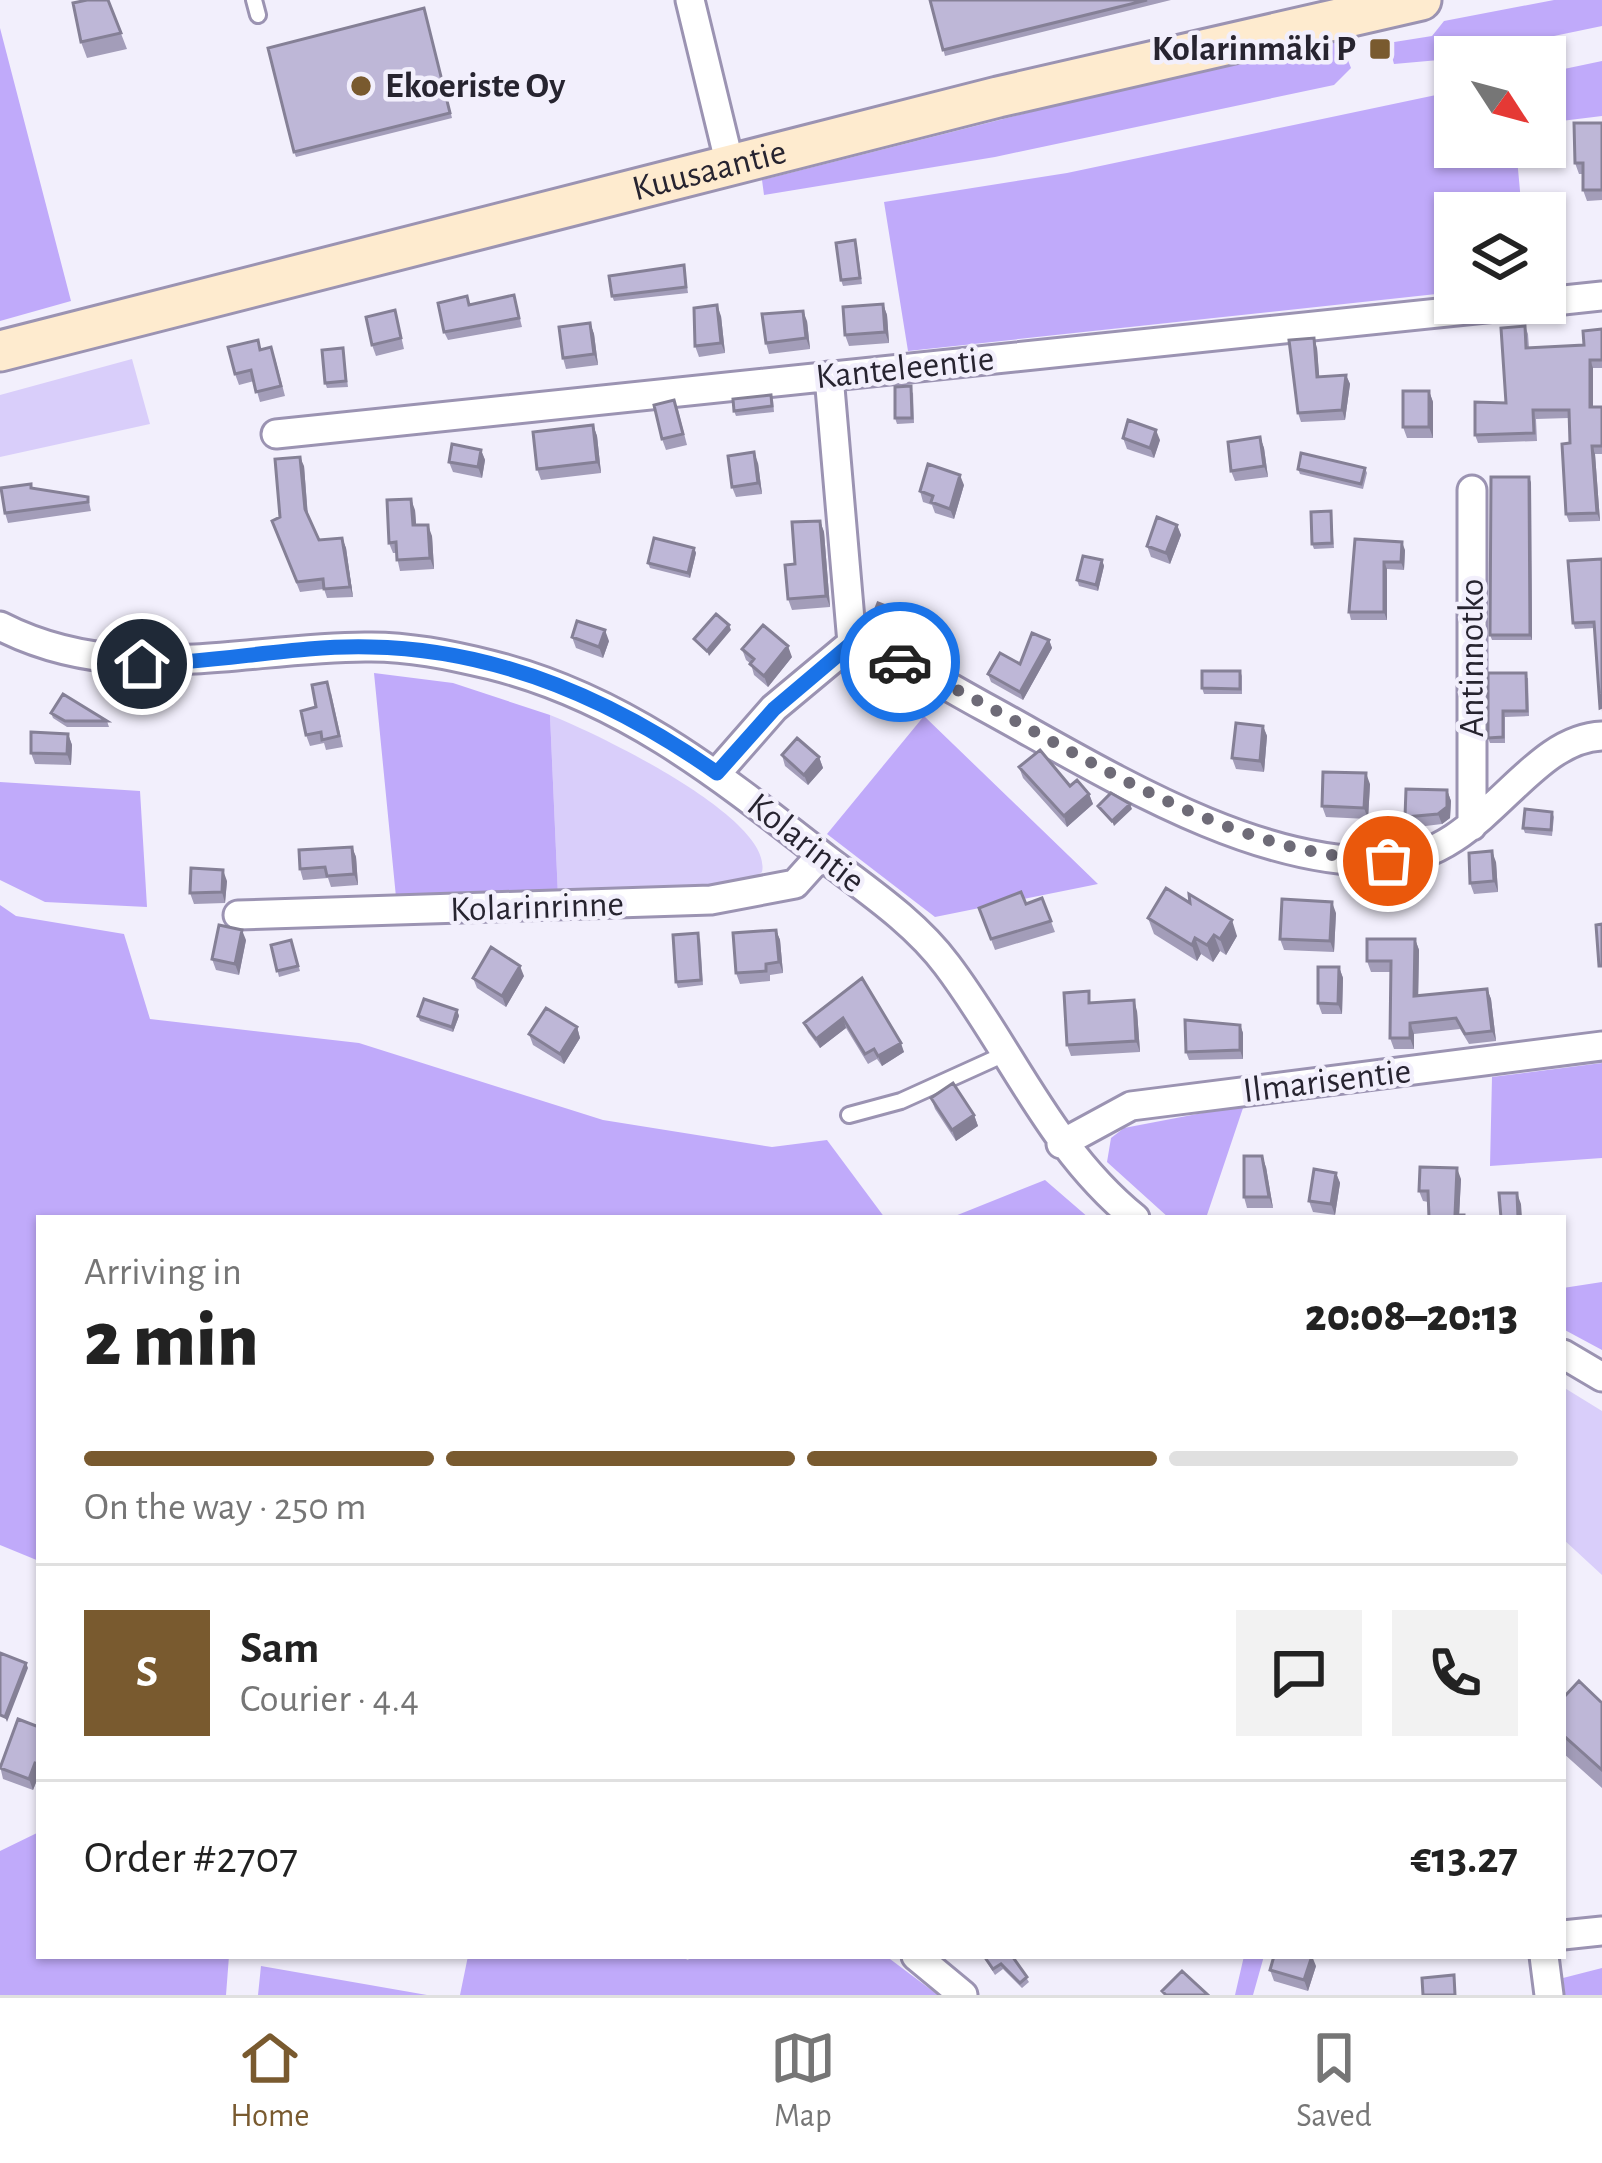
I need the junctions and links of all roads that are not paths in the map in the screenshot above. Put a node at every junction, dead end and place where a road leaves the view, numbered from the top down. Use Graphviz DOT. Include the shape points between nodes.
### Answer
graph roads {
  1 [pos="690,0"];
  2 [pos="1421,0"];
  3 [pos="730,165"];
  4 [pos="1602,296"];
  5 [pos="1566,300"];
  6 [pos="1434,313"];
  7 [pos="0,350"];
  8 [pos="829,376"];
  9 [pos="276,434"];
  10 [pos="1472,490"];
  11 [pos="0,626"];
  12 [pos="852,643"];
  13 [pos="1602,736"];
  14 [pos="717,773"];
  15 [pos="1472,826"];
  16 [pos="821,855"];
  17 [pos="238,915"];
  18 [pos="1602,1046"];
  19 [pos="1006,1053"];
  20 [pos="849,1115"];
  21 [pos="1061,1144"];
  22 [pos="1133,1215"];
  23 [pos="1566,1356"];
  24 [pos="1602,1377"];
  25 [pos="1602,1931"];
  26 [pos="1566,1935"];
  27 [pos="920,1959"];
  28 [pos="1544,1959"];
  29 [pos="963,1995"];
  30 [pos="1549,1995"];
  1 -- 3 [label="street"];
  2 -- 3 [label="main road, Kuusaantie"];
  3 -- 7 [label="main road, Kuusaantie"];
  4 -- 5 [label="street"];
  6 -- 8 [label="street, Kanteleentie"];
  8 -- 9 [label="street, Kanteleentie"];
  8 -- 12 [label="street"];
  10 -- 15 [label="street, Antinnotko"];
  11 -- 14 [label="street, Kolarintie" via="55,650 142,664 370,647 468,659 592,699"];
  12 -- 14 [label="street" via="774,709"];
  12 -- 15 [label="street" via="1268,844 1388,861 1440,849"];
  13 -- 15 [label="street" via="1568,742"];
  14 -- 16 [label="street, Kolarintie"];
  16 -- 17 [label="street, Kolarinrinne" via="795,884 710,900"];
  16 -- 19 [label="street, Kolarintie" via="924,938"];
  18 -- 21 [label="street, Ilmarisentie" via="1131,1106"];
  19 -- 20 [label="lane" via="901,1101"];
  19 -- 21 [label="street, Kolarintie"];
  21 -- 22 [label="street, Kolarintie"];
  23 -- 24 [label="street"];
  25 -- 26 [label="street"];
  27 -- 29 [label="street"];
  28 -- 30 [label="street"];
}
